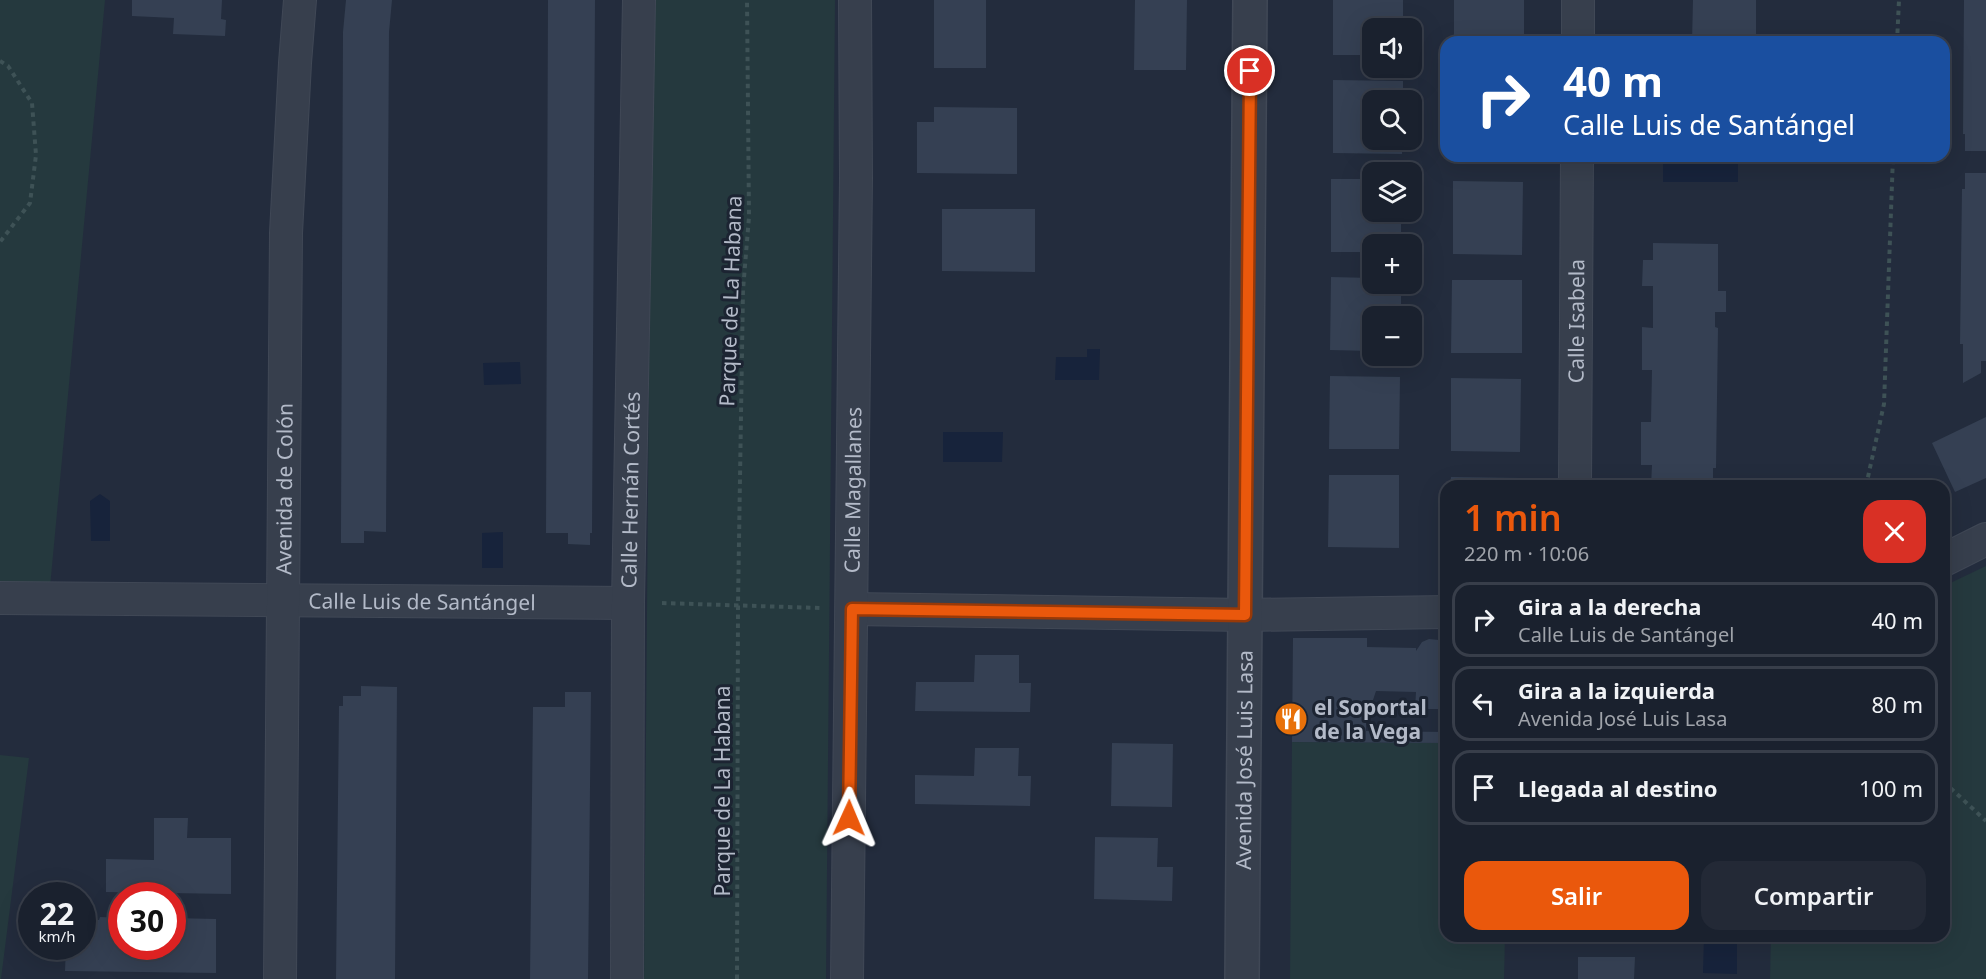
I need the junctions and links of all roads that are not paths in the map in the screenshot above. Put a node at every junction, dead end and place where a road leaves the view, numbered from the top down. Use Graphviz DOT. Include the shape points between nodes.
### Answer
graph roads {
  1 [pos="300,0"];
  2 [pos="639,0"];
  3 [pos="855,0"];
  4 [pos="1250,0"];
  5 [pos="1578,0"];
  6 [pos="1578,36"];
  7 [pos="1577,162"];
  8 [pos="1575,480"];
  9 [pos="1986,539"];
  10 [pos="1950,557"];
  11 [pos="0,598"];
  12 [pos="284,598"];
  13 [pos="628,603"];
  14 [pos="852,609"];
  15 [pos="1440,612"];
  16 [pos="1245,615"];
  17 [pos="280,979"];
  18 [pos="627,979"];
  19 [pos="848,979"];
  20 [pos="1242,979"];
  1 -- 12 [label="street, Avenida de Colón" via="286,233"];
  2 -- 13 [label="street, Calle Hernán Cortés"];
  3 -- 14 [label="street, Calle Magallanes"];
  4 -- 16 [label="street, Avenida José Luis Lasa"];
  5 -- 6 [label="street"];
  7 -- 8 [label="street, Calle Isabela"];
  9 -- 10 [label="street"];
  11 -- 12 [label="street, Calle Luis de Santángel"];
  12 -- 13 [label="street, Calle Luis de Santángel"];
  12 -- 17 [label="street, Avenida de Colón"];
  13 -- 18 [label="street, Calle Hernán Cortés"];
  14 -- 16 [label="street"];
  14 -- 19 [label="street, Calle Magallanes"];
  15 -- 16 [label="street"];
  16 -- 20 [label="street, Avenida José Luis Lasa"];
}
